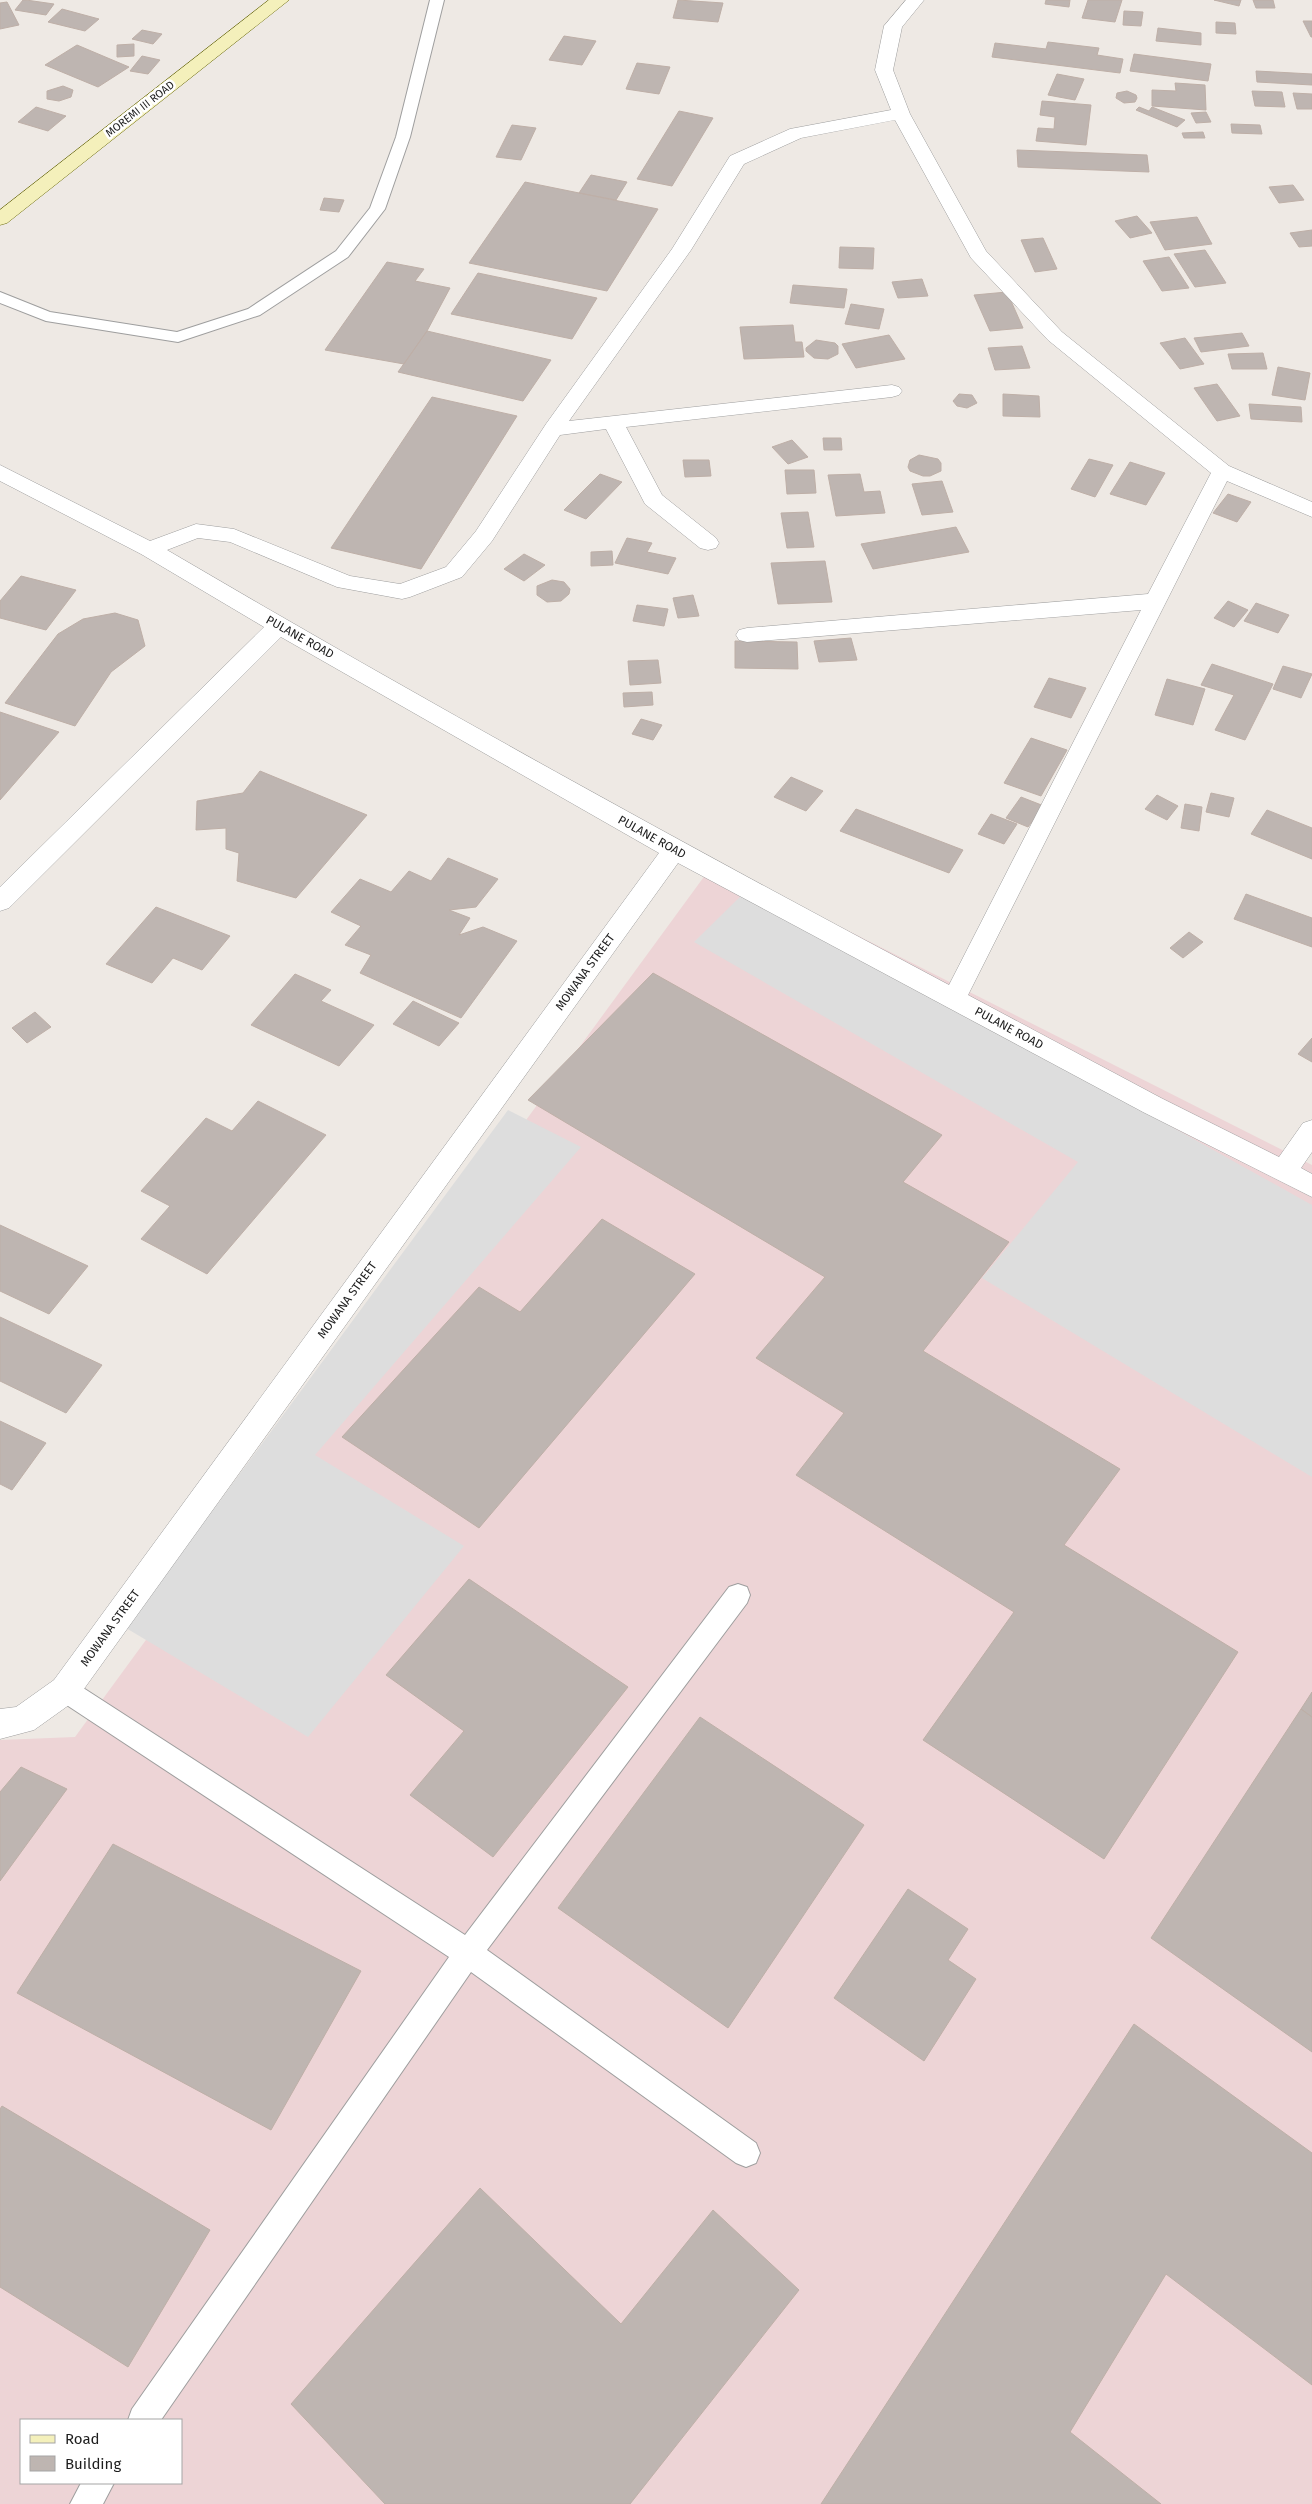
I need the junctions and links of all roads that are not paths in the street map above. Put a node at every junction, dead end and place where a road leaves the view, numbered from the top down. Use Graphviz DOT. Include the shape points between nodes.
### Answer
graph roads {
  1 [pos="280,0"];
  2 [pos="437,0"];
  3 [pos="915,0"];
  4 [pos="901,114"];
  5 [pos="0,219"];
  6 [pos="0,297"];
  7 [pos="892,391"];
  8 [pos="613,422"];
  9 [pos="552,429"];
  10 [pos="1222,471"];
  11 [pos="0,472"];
  12 [pos="1312,510"];
  13 [pos="708,543"];
  14 [pos="149,549"];
  15 [pos="1156,601"];
  16 [pos="279,626"];
  17 [pos="747,635"];
  18 [pos="674,850"];
  19 [pos="0,902"];
  20 [pos="954,999"];
  21 [pos="1312,1130"];
  22 [pos="1284,1172"];
  23 [pos="1312,1186"];
  24 [pos="738,1595"];
  25 [pos="65,1690"];
  26 [pos="0,1724"];
  27 [pos="468,1953"];
  28 [pos="746,2154"];
  29 [pos="144,2419"];
  30 [pos="99,2484"];
  31 [pos="85,2504"];
  1 -- 5 [label="street, MOREMI III ROAD"];
  2 -- 6 [label="lane" via="403,137 377,209 342,254 254,312 178,337 46,316"];
  3 -- 4 [label="street" via="893,26 884,70"];
  4 -- 9 [label="street" via="796,133 737,160 681,250"];
  4 -- 10 [label="street" via="978,254 1055,336"];
  7 -- 8 [label="street"];
  8 -- 9 [label="street"];
  8 -- 13 [label="street" via="653,499"];
  9 -- 14 [label="street" via="484,536 454,572 402,592 344,582 234,536 196,530"];
  10 -- 12 [label="street"];
  10 -- 15 [label="street"];
  11 -- 14 [label="street, PULANE ROAD"];
  14 -- 16 [label="street, PULANE ROAD"];
  15 -- 17 [label="street"];
  15 -- 20 [label="street"];
  16 -- 18 [label="street, PULANE ROAD"];
  16 -- 19 [label="street"];
  18 -- 20 [label="street, PULANE ROAD"];
  18 -- 25 [label="street, MOWANA STREET"];
  20 -- 22 [label="street, PULANE ROAD"];
  21 -- 22 [label="street"];
  22 -- 23 [label="street, PULANE ROAD"];
  24 -- 27 [label="lane"];
  25 -- 26 [label="street, MOWANA STREET" via="23,1720"];
  25 -- 27 [label="lane"];
  27 -- 28 [label="lane"];
  27 -- 29 [label="lane"];
  30 -- 31 [label="lane"];
}
